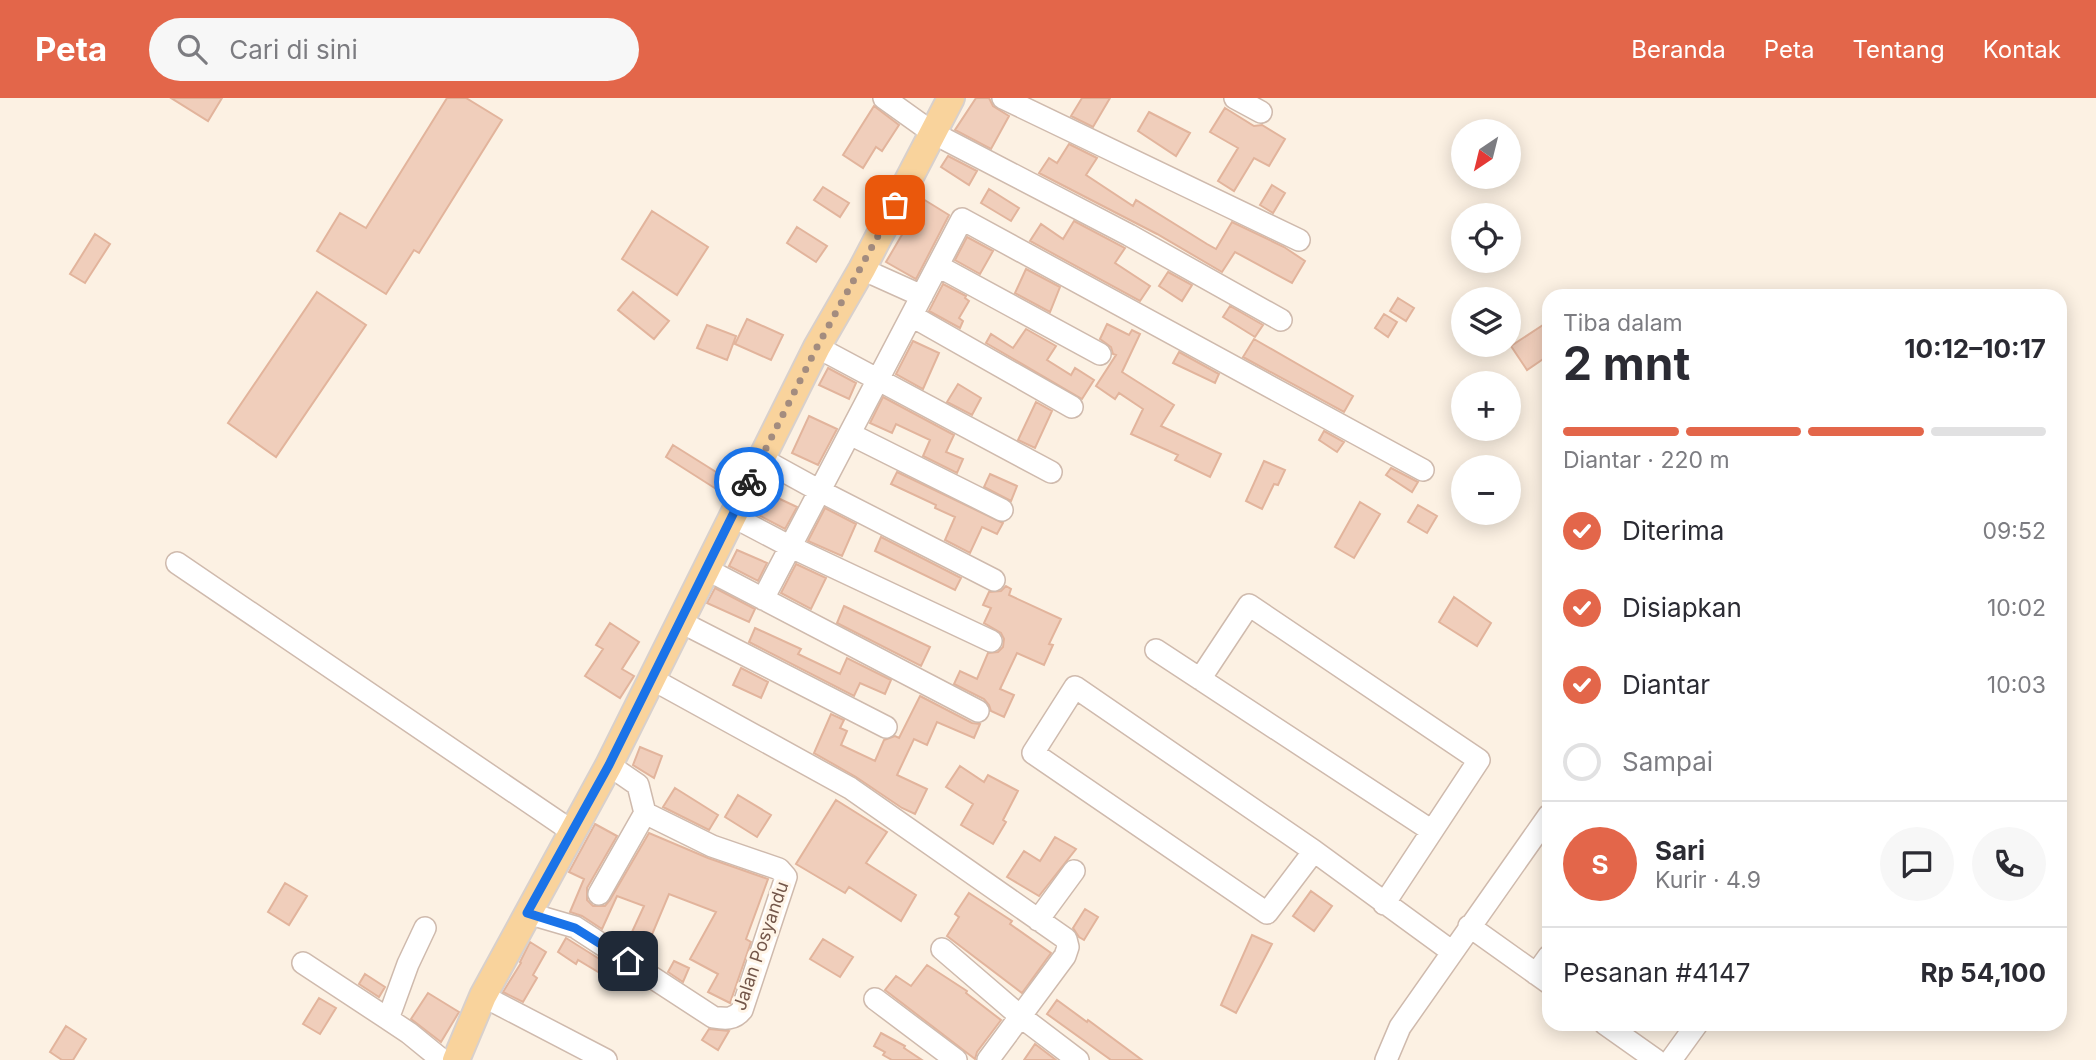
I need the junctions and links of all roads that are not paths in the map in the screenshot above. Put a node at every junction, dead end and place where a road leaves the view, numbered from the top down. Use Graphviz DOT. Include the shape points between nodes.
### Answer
graph roads {
  1 [pos="884,98"];
  2 [pos="951,98"];
  3 [pos="1003,98"];
  4 [pos="1235,98"];
  5 [pos="1261,112"];
  6 [pos="933,133"];
  7 [pos="1299,240"];
  8 [pos="938,266"];
  9 [pos="862,269"];
  10 [pos="922,296"];
  11 [pos="912,316"];
  12 [pos="1280,320"];
  13 [pos="817,347"];
  14 [pos="1100,354"];
  15 [pos="878,380"];
  16 [pos="1072,407"];
  17 [pos="850,434"];
  18 [pos="760,458"];
  19 [pos="1423,470"];
  20 [pos="1051,472"];
  21 [pos="820,491"];
  22 [pos="1002,510"];
  23 [pos="732,516"];
  24 [pos="790,547"];
  25 [pos="177,563"];
  26 [pos="706,569"];
  27 [pos="994,580"];
  28 [pos="763,599"];
  29 [pos="680,621"];
  30 [pos="991,641"];
  31 [pos="1156,649"];
  32 [pos="652,679"];
  33 [pos="1200,679"];
  34 [pos="978,711"];
  35 [pos="886,727"];
  36 [pos="609,765"];
  37 [pos="645,813"];
  38 [pos="1542,825"];
  39 [pos="1432,831"];
  40 [pos="573,832"];
  41 [pos="1314,851"];
  42 [pos="1074,871"];
  43 [pos="599,894"];
  44 [pos="1384,904"];
  45 [pos="527,913"];
  46 [pos="1038,920"];
  47 [pos="1469,926"];
  48 [pos="425,929"];
  49 [pos="943,949"];
  50 [pos="1451,951"];
  51 [pos="303,963"];
  52 [pos="1542,979"];
  53 [pos="483,996"];
  54 [pos="875,999"];
  55 [pos="1020,1016"];
  56 [pos="388,1019"];
  57 [pos="1615,1031"];
  58 [pos="1692,1031"];
  59 [pos="442,1060"];
  60 [pos="456,1060"];
  61 [pos="606,1060"];
  62 [pos="956,1060"];
  63 [pos="988,1060"];
  64 [pos="1078,1060"];
  65 [pos="1386,1060"];
  66 [pos="1656,1060"];
  67 [pos="1671,1060"];
  1 -- 6 [label="street"];
  2 -- 6 [label="main road"];
  3 -- 7 [label="street"];
  4 -- 5 [label="street"];
  6 -- 9 [label="main road"];
  6 -- 12 [label="street" via="1129,234"];
  8 -- 10 [label="street"];
  8 -- 14 [label="street"];
  8 -- 19 [label="street" via="962,219"];
  9 -- 10 [label="street"];
  9 -- 13 [label="main road"];
  10 -- 11 [label="street"];
  11 -- 15 [label="street"];
  11 -- 16 [label="street"];
  13 -- 15 [label="street"];
  13 -- 18 [label="main road"];
  15 -- 17 [label="street"];
  15 -- 20 [label="street"];
  17 -- 21 [label="street"];
  17 -- 22 [label="street"];
  18 -- 21 [label="street"];
  18 -- 23 [label="main road"];
  21 -- 24 [label="street"];
  21 -- 27 [label="street"];
  23 -- 24 [label="street"];
  23 -- 26 [label="main road"];
  24 -- 28 [label="street"];
  24 -- 30 [label="street"];
  25 -- 40 [label="street"];
  26 -- 28 [label="street"];
  26 -- 29 [label="main road"];
  28 -- 34 [label="street"];
  29 -- 32 [label="main road"];
  29 -- 35 [label="street"];
  31 -- 33 [label="street"];
  32 -- 36 [label="main road"];
  32 -- 46 [label="street" via="850,788"];
  33 -- 39 [label="street"];
  33 -- 39 [label="street" via="1249,605 1479,760"];
  36 -- 37 [label="street" via="638,785"];
  36 -- 40 [label="main road"];
  37 -- 43 [label="street"];
  37 -- 45 [label="street, Jalan Posyandu" via="786,877 737,1017 713,1017 575,928"];
  38 -- 47 [label="street"];
  39 -- 44 [label="street"];
  40 -- 45 [label="main road"];
  41 -- 41 [label="street" via="1075,687 1033,753 1267,913"];
  41 -- 44 [label="street"];
  42 -- 46 [label="street"];
  44 -- 50 [label="street"];
  45 -- 53 [label="main road"];
  46 -- 55 [label="street" via="1066,939 1068,947"];
  47 -- 50 [label="street"];
  47 -- 52 [label="street"];
  48 -- 56 [label="street"];
  49 -- 55 [label="street"];
  50 -- 65 [label="street" via="1400,1027"];
  51 -- 56 [label="street"];
  53 -- 60 [label="main road"];
  53 -- 61 [label="street"];
  54 -- 62 [label="street"];
  55 -- 63 [label="street"];
  55 -- 64 [label="street"];
  56 -- 59 [label="street"];
  57 -- 66 [label="street"];
  58 -- 67 [label="street"];
}
